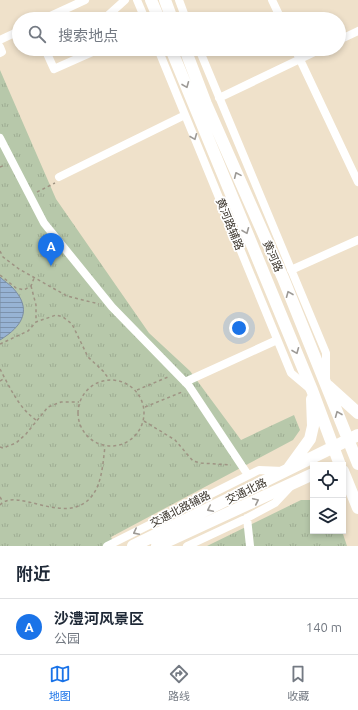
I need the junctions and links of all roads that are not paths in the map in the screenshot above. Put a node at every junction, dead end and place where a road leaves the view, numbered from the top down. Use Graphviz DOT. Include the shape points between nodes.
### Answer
graph roads {
  1 [pos="85,0"];
  2 [pos="125,0"];
  3 [pos="138,0"];
  4 [pos="151,0"];
  5 [pos="165,0"];
  6 [pos="179,0"];
  7 [pos="272,0"];
  8 [pos="59,12"];
  9 [pos="112,12"];
  10 [pos="142,12"];
  11 [pos="155,12"];
  12 [pos="169,12"];
  13 [pos="183,12"];
  14 [pos="278,12"];
  15 [pos="358,31"];
  16 [pos="12,34"];
  17 [pos="346,37"];
  18 [pos="0,40"];
  19 [pos="0,47"];
  20 [pos="0,53"];
  21 [pos="48,56"];
  22 [pos="83,56"];
  23 [pos="161,56"];
  24 [pos="174,56"];
  25 [pos="187,56"];
  26 [pos="202,56"];
  27 [pos="298,56"];
  28 [pos="306,56"];
  29 [pos="300,59"];
  30 [pos="218,98"];
  31 [pos="186,115"];
  32 [pos="0,138"];
  33 [pos="59,178"];
  34 [pos="358,182"];
  35 [pos="358,240"];
  36 [pos="292,270"];
  37 [pos="277,340"];
  38 [pos="188,385"];
  39 [pos="326,385"];
  40 [pos="312,390"];
  41 [pos="358,413"];
  42 [pos="353,437"];
  43 [pos="333,447"];
  44 [pos="357,457"];
  45 [pos="337,462"];
  46 [pos="345,462"];
  47 [pos="286,471"];
  48 [pos="248,475"];
  49 [pos="310,476"];
  50 [pos="310,483"];
  51 [pos="346,483"];
  52 [pos="293,484"];
  53 [pos="346,498"];
  54 [pos="358,509"];
  55 [pos="247,518"];
  56 [pos="107,546"];
  57 [pos="133,546"];
  58 [pos="157,546"];
  59 [pos="187,546"];
  60 [pos="250,546"];
  1 -- 8 [label="street"];
  2 -- 9 [label="street"];
  3 -- 10 [label="street"];
  4 -- 11 [label="main road"];
  5 -- 12 [label="main road"];
  6 -- 13 [label="street"];
  7 -- 14 [label="street"];
  15 -- 17 [label="street"];
  16 -- 18 [label="street"];
  19 -- 20 [label="street"];
  21 -- 22 [label="street" via="54,69"];
  23 -- 31 [label="street, 黄河路辅路"];
  24 -- 40 [label="main road, 黄河路, one-way"];
  39 -- 25 [label="main road, 黄河路, one-way" via="283,278"];
  26 -- 30 [label="street"];
  27 -- 29 [label="street"];
  28 -- 29 [label="street"];
  29 -- 30 [label="street"];
  29 -- 34 [label="street"];
  30 -- 36 [label="street"];
  31 -- 33 [label="street"];
  31 -- 37 [label="street, 黄河路辅路, one-way"];
  32 -- 38 [label="street" via="44,222 112,307"];
  35 -- 36 [label="street"];
  36 -- 39 [label="street" via="326,353"];
  37 -- 38 [label="street"];
  37 -- 40 [label="street, 黄河路辅路" via="291,373"];
  38 -- 48 [label="street"];
  39 -- 41 [label="main road"];
  42 -- 39 [label="main road, 黄河路, one-way"];
  40 -- 43 [label="main road, 黄河路"];
  40 -- 47 [label="main road" via="313,426 310,439"];
  42 -- 43 [label="main road, 交通北路"];
  42 -- 44 [label="main road, 黄河路"];
  43 -- 45 [label="main road, 黄河路"];
  43 -- 47 [label="main road, 交通北路"];
  44 -- 46 [label="main road"];
  47 -- 48 [label="street, 交通北路辅路" via="259,470"];
  47 -- 57 [label="main road, 交通北路, one-way"];
  48 -- 56 [label="street, 交通北路辅路, one-way"];
  49 -- 52 [label="main road, 交通北路"];
  50 -- 52 [label="main road"];
  51 -- 54 [label="main road, 黄河路"];
  52 -- 55 [label="street" via="275,503"];
  58 -- 52 [label="main road, 交通北路, one-way"];
  53 -- 54 [label="main road"];
  55 -- 59 [label="street"];
  55 -- 60 [label="street"];
}
